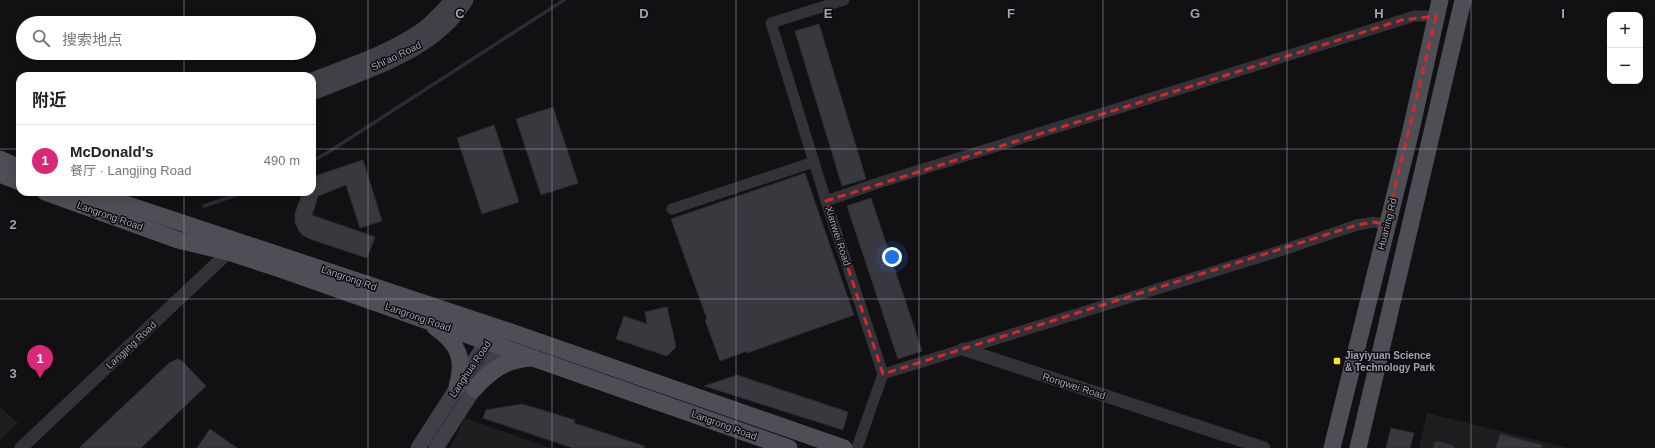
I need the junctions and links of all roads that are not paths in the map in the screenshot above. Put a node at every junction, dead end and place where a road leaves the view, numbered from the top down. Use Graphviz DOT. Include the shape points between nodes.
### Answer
graph roads {
  1 [pos="452,0"];
  2 [pos="466,0"];
  3 [pos="844,0"];
  4 [pos="1463,0"];
  5 [pos="1438,8"];
  6 [pos="316,78"];
  7 [pos="316,91"];
  8 [pos="814,162"];
  9 [pos="6,167"];
  10 [pos="16,171"];
  11 [pos="16,178"];
  12 [pos="57,196"];
  13 [pos="104,196"];
  14 [pos="826,201"];
  15 [pos="672,209"];
  16 [pos="1386,225"];
  17 [pos="196,227"];
  18 [pos="234,246"];
  19 [pos="425,320"];
  20 [pos="497,339"];
  21 [pos="963,350"];
  22 [pos="537,358"];
  23 [pos="883,374"];
  24 [pos="466,388"];
  25 [pos="21,448"];
  26 [pos="418,448"];
  27 [pos="436,448"];
  28 [pos="789,448"];
  29 [pos="844,448"];
  30 [pos="856,448"];
  31 [pos="1264,448"];
  32 [pos="1332,448"];
  33 [pos="1358,448"];
  34 [pos="1436,448"];
  35 [pos="1452,448"];
  1 -- 6 [label="main road, Shi'ao Road" via="418,33 385,50"];
  2 -- 7 [label="main road, Shi'ao Road" via="444,27 420,45"];
  3 -- 8 [label="street, Xianwei Road" via="771,23"];
  4 -- 33 [label="main road"];
  5 -- 14 [label="street"];
  5 -- 16 [label="main road, Huaning Rd" via="1411,130"];
  8 -- 14 [label="street, Xianwei Road"];
  8 -- 15 [label="street"];
  9 -- 10 [label="main road"];
  9 -- 11 [label="main road"];
  12 -- 18 [label="main road, Langrong Road" via="178,240"];
  13 -- 17 [label="main road, Langrong Road"];
  14 -- 23 [label="street, Xianwei Road"];
  16 -- 21 [label="street" via="1374,222 1357,225"];
  16 -- 32 [label="main road, Huaning Rd"];
  17 -- 18 [label="main road, Langrong Rd"];
  18 -- 19 [label="main road, Langrong Road"];
  18 -- 20 [label="main road, Langrong Rd"];
  18 -- 25 [label="street, Langjing Road"];
  19 -- 20 [label="main road, Langrong Road"];
  19 -- 24 [label="main road" via="450,340 459,354 461,374"];
  20 -- 22 [label="main road, Langrong Road"];
  20 -- 24 [label="main road, Langhua Road"];
  20 -- 29 [label="main road, Langrong Road"];
  21 -- 23 [label="street"];
  21 -- 31 [label="street, Rongwei Road"];
  22 -- 24 [label="main road" via="520,358 508,362"];
  22 -- 28 [label="main road, Langrong Road"];
  23 -- 30 [label="street"];
  24 -- 26 [label="main road, Langhua Road"];
  24 -- 27 [label="main road, Langhua Road"];
  34 -- 35 [label="lane" via="1437,444"];
}
